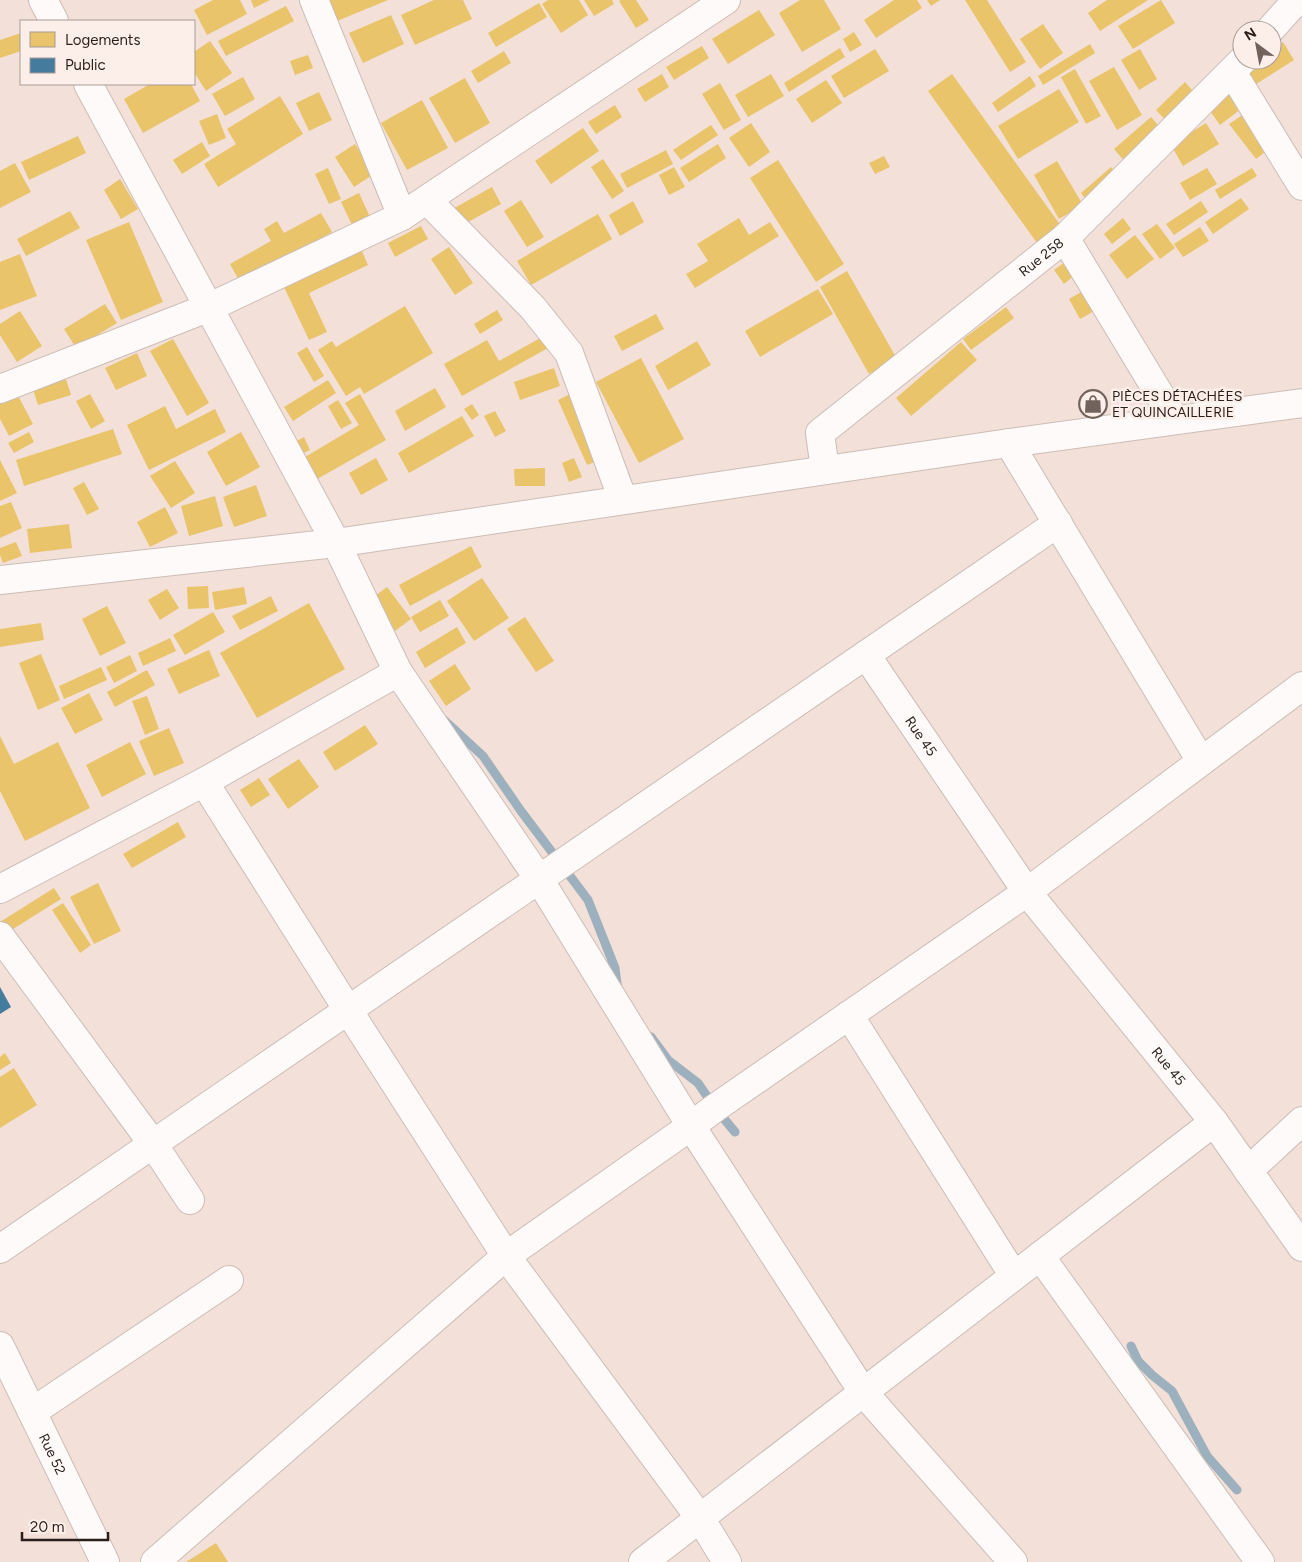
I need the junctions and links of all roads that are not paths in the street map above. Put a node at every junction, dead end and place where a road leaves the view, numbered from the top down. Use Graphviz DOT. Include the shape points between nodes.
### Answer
graph roads {
  1 [pos="43,0"];
  2 [pos="314,0"];
  3 [pos="726,0"];
  4 [pos="1297,0"];
  5 [pos="53,20"];
  6 [pos="1279,20"];
  7 [pos="1234,70"];
  8 [pos="1240,70"];
  9 [pos="89,85"];
  10 [pos="1302,186"];
  11 [pos="427,200"];
  12 [pos="402,216"];
  13 [pos="1065,238"];
  14 [pos="210,307"];
  15 [pos="0,389"];
  16 [pos="1302,403"];
  17 [pos="1175,420"];
  18 [pos="1009,442"];
  19 [pos="825,470"];
  20 [pos="623,500"];
  21 [pos="1058,524"];
  22 [pos="336,542"];
  23 [pos="0,580"];
  24 [pos="866,655"];
  25 [pos="398,672"];
  26 [pos="1302,686"];
  27 [pos="1201,761"];
  28 [pos="204,782"];
  29 [pos="539,879"];
  30 [pos="0,889"];
  31 [pos="1027,892"];
  32 [pos="0,936"];
  33 [pos="348,1010"];
  34 [pos="849,1015"];
  35 [pos="1302,1121"];
  36 [pos="1214,1122"];
  37 [pos="691,1126"];
  38 [pos="153,1144"];
  39 [pos="1248,1171"];
  40 [pos="190,1200"];
  41 [pos="1302,1247"];
  42 [pos="0,1249"];
  43 [pos="506,1256"];
  44 [pos="1040,1256"];
  45 [pos="1014,1276"];
  46 [pos="229,1280"];
  47 [pos="0,1346"];
  48 [pos="863,1392"];
  49 [pos="32,1412"];
  50 [pos="700,1518"];
  51 [pos="105,1562"];
  52 [pos="155,1562"];
  53 [pos="643,1562"];
  54 [pos="727,1562"];
  55 [pos="1013,1562"];
  56 [pos="1260,1562"];
  1 -- 5 [label="street"];
  2 -- 12 [label="street"];
  3 -- 11 [label="street"];
  4 -- 6 [label="street"];
  7 -- 13 [label="street, Rue 258"];
  8 -- 10 [label="street"];
  9 -- 14 [label="street"];
  11 -- 12 [label="street"];
  11 -- 20 [label="street" via="533,308 570,353"];
  12 -- 14 [label="street"];
  13 -- 17 [label="street"];
  13 -- 19 [label="street, Rue 258" via="820,433"];
  14 -- 15 [label="street"];
  14 -- 22 [label="street"];
  16 -- 17 [label="street"];
  17 -- 18 [label="street"];
  18 -- 19 [label="street"];
  18 -- 21 [label="street"];
  19 -- 20 [label="street"];
  20 -- 22 [label="street"];
  21 -- 24 [label="street"];
  21 -- 27 [label="street"];
  22 -- 23 [label="street"];
  22 -- 25 [label="street"];
  24 -- 29 [label="street"];
  24 -- 31 [label="street, Rue 45"];
  25 -- 28 [label="street"];
  25 -- 29 [label="street"];
  26 -- 27 [label="street"];
  27 -- 31 [label="street"];
  28 -- 30 [label="street"];
  28 -- 33 [label="street"];
  29 -- 33 [label="street"];
  29 -- 37 [label="street"];
  31 -- 34 [label="street"];
  31 -- 36 [label="street, Rue 45"];
  32 -- 38 [label="street"];
  33 -- 38 [label="street"];
  33 -- 43 [label="street"];
  34 -- 37 [label="street"];
  34 -- 45 [label="street"];
  35 -- 39 [label="street"];
  36 -- 39 [label="street, Rue 45"];
  36 -- 44 [label="street"];
  37 -- 43 [label="street"];
  37 -- 48 [label="street"];
  38 -- 40 [label="street"];
  38 -- 42 [label="street"];
  39 -- 41 [label="street, Rue 45"];
  43 -- 50 [label="street"];
  43 -- 52 [label="street"];
  44 -- 45 [label="street"];
  44 -- 56 [label="street"];
  45 -- 48 [label="street"];
  46 -- 49 [label="street"];
  47 -- 49 [label="street, Rue 52"];
  48 -- 50 [label="street"];
  48 -- 55 [label="street"];
  49 -- 51 [label="street, Rue 52"];
  50 -- 53 [label="street"];
  50 -- 54 [label="street"];
}
